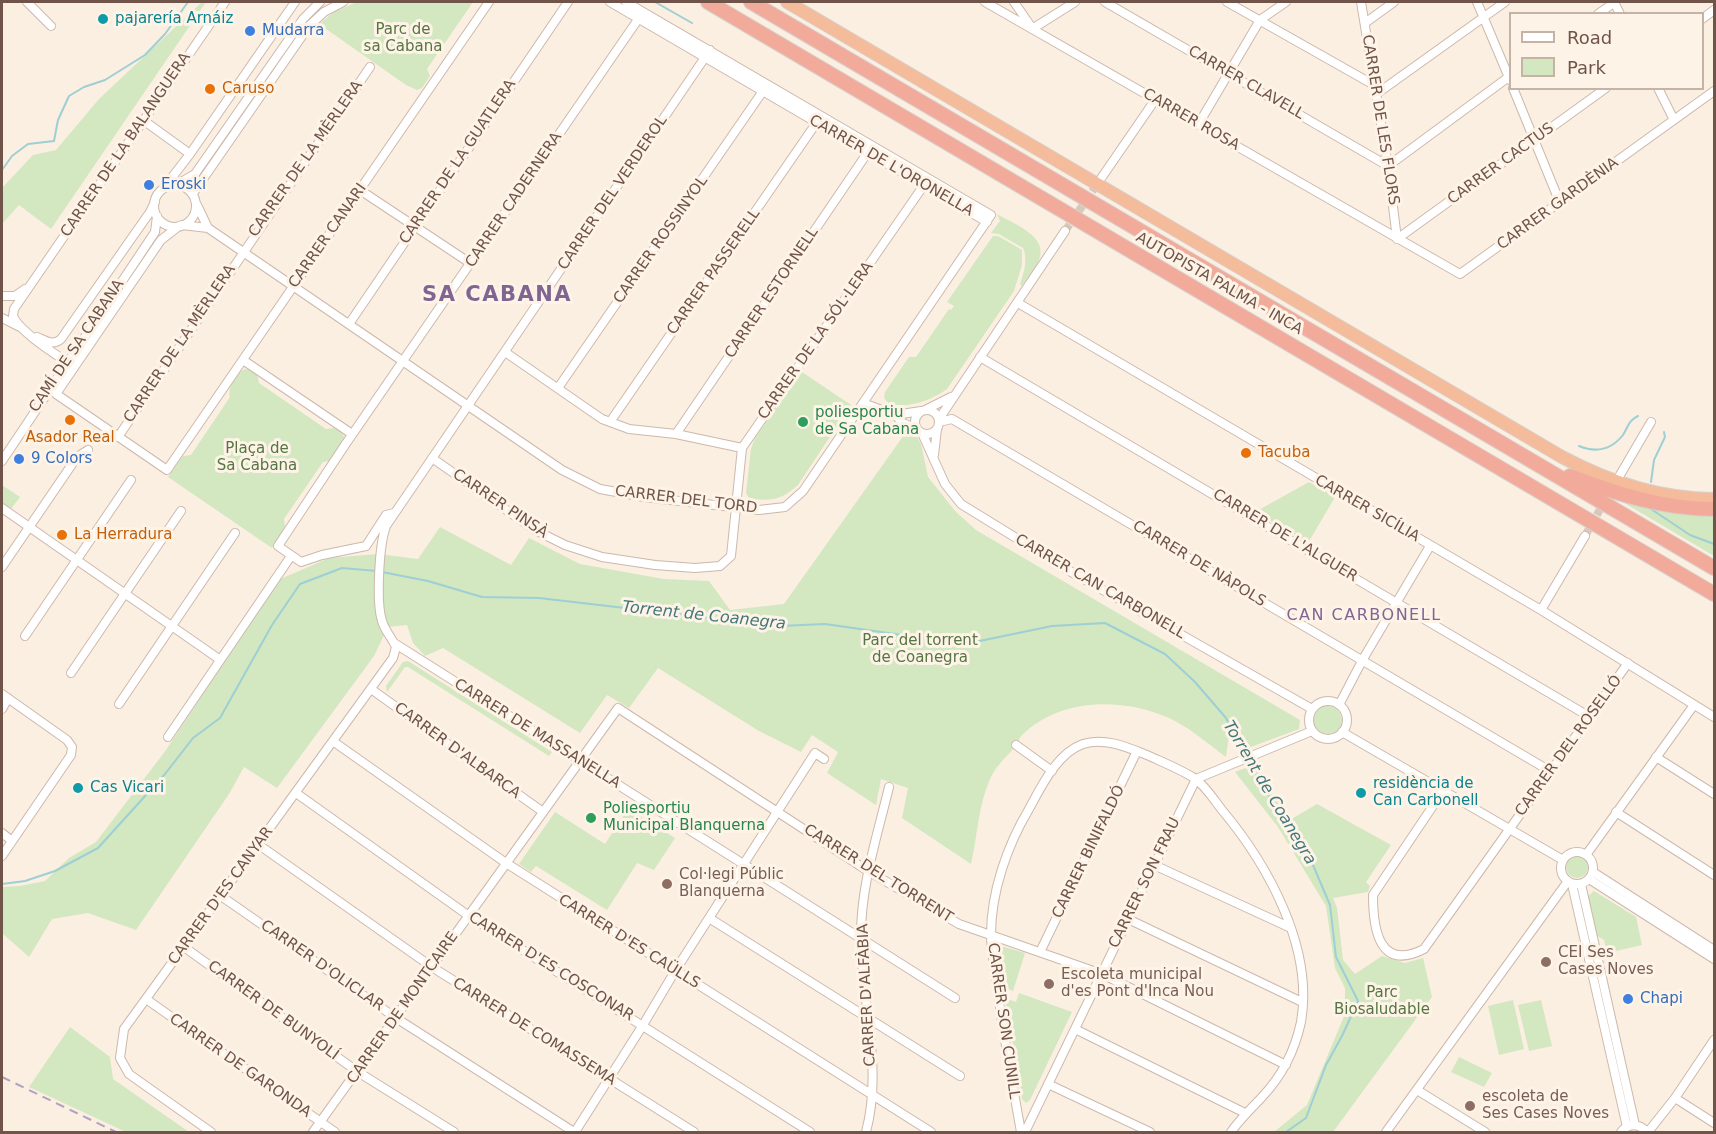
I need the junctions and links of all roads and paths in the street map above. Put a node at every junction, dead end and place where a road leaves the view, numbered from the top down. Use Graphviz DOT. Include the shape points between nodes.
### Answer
graph roads {
  1 [pos="27,2"];
  2 [pos="225,2"];
  3 [pos="295,2"];
  4 [pos="320,2"];
  5 [pos="343,2"];
  6 [pos="489,2"];
  7 [pos="568,2"];
  8 [pos="610,2"];
  9 [pos="626,2"];
  10 [pos="708,2"];
  11 [pos="751,2"];
  12 [pos="762,2"];
  13 [pos="787,2"];
  14 [pos="985,2"];
  15 [pos="1014,2"];
  16 [pos="1074,2"];
  17 [pos="1105,2"];
  18 [pos="1227,2"];
  19 [pos="1286,2"];
  20 [pos="1361,2"];
  21 [pos="1394,2"];
  22 [pos="1476,2"];
  23 [pos="1505,2"];
  24 [pos="1614,2"];
  25 [pos="1601,12"];
  26 [pos="1483,17"];
  27 [pos="639,18"];
  28 [pos="1260,20"];
  29 [pos="1365,23"];
  30 [pos="51,26"];
  31 [pos="794,27"];
  32 [pos="1032,28"];
  33 [pos="707,54"];
  34 [pos="370,67"];
  35 [pos="1229,73"];
  36 [pos="1509,77"];
  37 [pos="1509,80"];
  38 [pos="1374,85"];
  39 [pos="1514,90"];
  40 [pos="1603,90"];
  41 [pos="1659,90"];
  42 [pos="763,91"];
  43 [pos="1714,91"];
  44 [pos="1375,95"];
  45 [pos="1155,100"];
  46 [pos="143,120"];
  47 [pos="1674,120"];
  48 [pos="817,122"];
  49 [pos="1198,125"];
  50 [pos="1534,140"];
  51 [pos="868,152"];
  52 [pos="190,154"];
  53 [pos="1388,166"];
  54 [pos="195,174"];
  55 [pos="1102,177"];
  56 [pos="176,185"];
  57 [pos="924,185"];
  58 [pos="163,189"];
  59 [pos="360,190"];
  60 [pos="195,197"];
  61 [pos="155,202"];
  62 [pos="1560,203"];
  63 [pos="157,216"];
  64 [pos="987,222"];
  65 [pos="167,225"];
  66 [pos="180,226"];
  67 [pos="415,226"];
  68 [pos="208,228"];
  69 [pos="1065,231"];
  70 [pos="155,232"];
  71 [pos="1397,239"];
  72 [pos="243,251"];
  73 [pos="470,263"];
  74 [pos="293,286"];
  75 [pos="28,288"];
  76 [pos="2,296"];
  77 [pos="1018,303"];
  78 [pos="2,318"];
  79 [pos="349,324"];
  80 [pos="21,327"];
  81 [pos="32,335"];
  82 [pos="505,352"];
  83 [pos="980,357"];
  84 [pos="243,360"];
  85 [pos="404,361"];
  86 [pos="67,362"];
  87 [pos="558,388"];
  88 [pos="952,396"];
  89 [pos="863,403"];
  90 [pos="467,405"];
  91 [pos="924,410"];
  92 [pos="895,415"];
  93 [pos="610,422"];
  94 [pos="1651,422"];
  95 [pos="938,423"];
  96 [pos="919,431"];
  97 [pos="352,434"];
  98 [pos="676,434"];
  99 [pos="118,436"];
  100 [pos="742,448"];
  101 [pos="88,450"];
  102 [pos="934,457"];
  103 [pos="432,458"];
  104 [pos="2,461"];
  105 [pos="1535,463"];
  106 [pos="1620,475"];
  107 [pos="131,480"];
  108 [pos="1714,499"];
  109 [pos="735,507"];
  110 [pos="2,508"];
  111 [pos="1714,509"];
  112 [pos="181,511"];
  113 [pos="394,513"];
  114 [pos="29,527"];
  115 [pos="236,533"];
  116 [pos="1585,536"];
  117 [pos="1430,546"];
  118 [pos="291,556"];
  119 [pos="77,560"];
  120 [pos="2,567"];
  121 [pos="1714,568"];
  122 [pos="124,593"];
  123 [pos="1714,594"];
  124 [pos="1397,602"];
  125 [pos="1540,610"];
  126 [pos="172,627"];
  127 [pos="25,636"];
  128 [pos="393,641"];
  129 [pos="219,659"];
  130 [pos="1363,659"];
  131 [pos="1628,663"];
  132 [pos="71,673"];
  133 [pos="371,689"];
  134 [pos="5,696"];
  135 [pos="119,704"];
  136 [pos="1339,705"];
  137 [pos="1694,705"];
  138 [pos="618,708"];
  139 [pos="2,709"];
  140 [pos="1312,709"];
  141 [pos="1590,717"];
  142 [pos="1714,717"];
  143 [pos="1312,731"];
  144 [pos="1342,732"];
  145 [pos="168,737"];
  146 [pos="334,742"];
  147 [pos="1016,745"];
  148 [pos="1137,751"];
  149 [pos="1656,757"];
  150 [pos="824,759"];
  151 [pos="580,761"];
  152 [pos="1052,771"];
  153 [pos="1550,771"];
  154 [pos="1196,778"];
  155 [pos="890,787"];
  156 [pos="1443,791"];
  157 [pos="296,793"];
  158 [pos="1714,794"];
  159 [pos="777,810"];
  160 [pos="543,812"];
  161 [pos="1616,812"];
  162 [pos="1509,829"];
  163 [pos="2,833"];
  164 [pos="12,841"];
  165 [pos="259,845"];
  166 [pos="1586,855"];
  167 [pos="2,856"];
  168 [pos="1563,860"];
  169 [pos="506,863"];
  170 [pos="743,864"];
  171 [pos="1154,865"];
  172 [pos="868,871"];
  173 [pos="1714,874"];
  174 [pos="1591,875"];
  175 [pos="1574,883"];
  176 [pos="221,896"];
  177 [pos="469,916"];
  178 [pos="709,918"];
  179 [pos="1128,919"];
  180 [pos="1291,928"];
  181 [pos="991,935"];
  182 [pos="861,938"];
  183 [pos="184,946"];
  184 [pos="1714,950"];
  185 [pos="1040,952"];
  186 [pos="1714,959"];
  187 [pos="432,967"];
  188 [pos="675,971"];
  189 [pos="1102,974"];
  190 [pos="954,998"];
  191 [pos="146,999"];
  192 [pos="1302,1002"];
  193 [pos="396,1018"];
  194 [pos="870,1019"];
  195 [pos="643,1025"];
  196 [pos="1075,1029"];
  197 [pos="1714,1042"];
  198 [pos="1286,1065"];
  199 [pos="358,1072"];
  200 [pos="960,1076"];
  201 [pos="609,1080"];
  202 [pos="1048,1084"];
  203 [pos="1417,1090"];
  204 [pos="871,1095"];
  205 [pos="1675,1098"];
  206 [pos="1245,1113"];
  207 [pos="320,1123"];
  208 [pos="1714,1123"];
  209 [pos="1628,1128"];
  210 [pos="211,1132"];
  211 [pos="313,1132"];
  212 [pos="335,1132"];
  213 [pos="454,1132"];
  214 [pos="575,1132"];
  215 [pos="694,1132"];
  216 [pos="810,1132"];
  217 [pos="866,1132"];
  218 [pos="931,1132"];
  219 [pos="1023,1132"];
  220 [pos="1150,1132"];
  221 [pos="1231,1132"];
  222 [pos="1386,1132"];
  223 [pos="1485,1132"];
  224 [pos="1648,1132"];
  1 -- 30 [label="street"];
  2 -- 46 [label="street, CARRER DE LA BALANGUERA"];
  3 -- 52 [label="street"];
  4 -- 54 [label="street" via="303,19"];
  5 -- 60 [label="street" via="309,26"];
  6 -- 59 [label="street, CARRER CANARI"];
  7 -- 67 [label="street, CARRER DE LA GUATLERA"];
  8 -- 27 [label="street, CARRER DE L'ORONELLA"];
  9 -- 33 [label="street, CARRER DE L'ORONELLA"];
  10 -- 123 [label="highway, AUTOPISTA PALMA - INCA"];
  11 -- 31 [label="highway, AUTOPISTA PALMA - INCA"];
  12 -- 31 [label="highway"];
  13 -- 108 [label="highway" via="1579,465 1652,491"];
  14 -- 32 [label="street, CARRER ROSA"];
  15 -- 32 [label="street"];
  16 -- 32 [label="street"];
  17 -- 35 [label="street, CARRER CLAVELL"];
  18 -- 28 [label="street"];
  19 -- 28 [label="street"];
  20 -- 29 [label="street, CARRER DE LES FLORS"];
  21 -- 29 [label="street"];
  22 -- 26 [label="street"];
  23 -- 26 [label="street"];
  24 -- 25 [label="street"];
  26 -- 36 [label="street"];
  26 -- 44 [label="street"];
  27 -- 33 [label="street, CARRER DE L'ORONELLA"];
  27 -- 73 [label="street, CARRER CADERNERA"];
  28 -- 35 [label="street"];
  28 -- 38 [label="street"];
  29 -- 38 [label="street, CARRER DE LES FLORS"];
  31 -- 105 [label="highway, AUTOPISTA PALMA - INCA"];
  32 -- 45 [label="street, CARRER ROSA"];
  33 -- 42 [label="street, CARRER DE L'ORONELLA"];
  33 -- 64 [label="street, CARRER DE L'ORONELLA" via="991,215"];
  33 -- 82 [label="street, CARRER DEL VERDEROL"];
  34 -- 72 [label="street, CARRER DE LA MÈRLERA"];
  35 -- 49 [label="street"];
  35 -- 53 [label="street, CARRER CLAVELL"];
  37 -- 53 [label="street"];
  38 -- 44 [label="street, CARRER DE LES FLORS"];
  39 -- 50 [label="street"];
  40 -- 50 [label="street, CARRER CACTUS"];
  41 -- 47 [label="street"];
  42 -- 48 [label="street, CARRER DE L'ORONELLA"];
  42 -- 87 [label="street, CARRER ROSSINYOL"];
  43 -- 47 [label="street, CARRER GARDÈNIA"];
  44 -- 53 [label="street, CARRER DE LES FLORS"];
  45 -- 49 [label="street, CARRER ROSA"];
  45 -- 55 [label="street"];
  46 -- 52 [label="street"];
  46 -- 75 [label="street, CARRER DE LA BALANGUERA"];
  47 -- 62 [label="street, CARRER GARDÈNIA"];
  48 -- 51 [label="street, CARRER DE L'ORONELLA"];
  48 -- 93 [label="street, CARRER PASSERELL"];
  49 -- 71 [label="street, CARRER ROSA"];
  50 -- 62 [label="street"];
  50 -- 71 [label="street, CARRER CACTUS"];
  51 -- 57 [label="street, CARRER DE L'ORONELLA"];
  51 -- 98 [label="street, CARRER ESTORNELL"];
  52 -- 58 [label="street"];
  53 -- 71 [label="street, CARRER DE LES FLORS"];
  54 -- 56 [label="street"];
  54 -- 60 [label="street"];
  56 -- 58 [label="street"];
  56 -- 60 [label="street"];
  57 -- 64 [label="street, CARRER DE L'ORONELLA"];
  57 -- 100 [label="street, CARRER DE LA SÓL·LERA"];
  58 -- 61 [label="street"];
  59 -- 67 [label="street"];
  59 -- 74 [label="street, CARRER CANARI"];
  60 -- 66 [label="street" via="193,217"];
  60 -- 68 [label="street"];
  61 -- 63 [label="street"];
  61 -- 81 [label="street" via="61,339 50,344"];
  62 -- 71 [label="street, CARRER GARDÈNIA" via="1460,274"];
  63 -- 65 [label="street"];
  63 -- 70 [label="street"];
  64 -- 89 [label="street, CARRER DEL TORD"];
  65 -- 66 [label="street"];
  65 -- 70 [label="street"];
  66 -- 68 [label="street, CARRER DEL TORD"];
  66 -- 99 [label="street" via="161,240 56,394"];
  67 -- 73 [label="street"];
  67 -- 79 [label="street, CARRER DE LA GUATLERA"];
  68 -- 72 [label="street, CARRER DEL TORD"];
  69 -- 77 [label="street"];
  70 -- 86 [label="street, CAMÍ DE SA CABANA"];
  72 -- 74 [label="street, CARRER DEL TORD"];
  72 -- 99 [label="street, CARRER DE LA MÈRLERA"];
  73 -- 85 [label="street, CARRER CADERNERA"];
  74 -- 79 [label="street, CARRER DEL TORD"];
  74 -- 84 [label="street, CARRER CANARI"];
  75 -- 76 [label="street" via="15,296"];
  75 -- 80 [label="street, CARRER DE LA BALANGUERA" via="14,309 13,316"];
  77 -- 83 [label="street"];
  77 -- 117 [label="street, CARRER SICÍLIA"];
  78 -- 80 [label="street"];
  79 -- 85 [label="street, CARRER DEL TORD"];
  80 -- 81 [label="street"];
  81 -- 86 [label="street"];
  82 -- 87 [label="street"];
  82 -- 90 [label="street, CARRER DEL VERDEROL"];
  83 -- 88 [label="street"];
  83 -- 124 [label="street, CARRER DE L'ALGUER"];
  84 -- 97 [label="street"];
  84 -- 99 [label="street, CARRER CANARI" via="167,470"];
  85 -- 90 [label="street, CARRER DEL TORD"];
  85 -- 97 [label="street, CARRER CADERNERA"];
  86 -- 104 [label="street, CAMÍ DE SA CABANA"];
  87 -- 93 [label="street"];
  88 -- 91 [label="street"];
  88 -- 95 [label="street"];
  89 -- 92 [label="street"];
  89 -- 109 [label="street, CARRER DEL TORD" via="803,491 785,507"];
  90 -- 103 [label="street, CARRER DEL VERDEROL"];
  90 -- 109 [label="street, CARRER DEL TORD" via="562,470 600,489"];
  91 -- 92 [label="street"];
  91 -- 95 [label="street" via="935,413"];
  91 -- 96 [label="street" via="915,419"];
  92 -- 96 [label="street"];
  93 -- 98 [label="street" via="629,429"];
  94 -- 106 [label="street"];
  95 -- 96 [label="street" via="928,434"];
  95 -- 102 [label="street, CARRER CAN CARBONELL"];
  95 -- 130 [label="street, CARRER DE NÀPOLS" via="952,418"];
  96 -- 102 [label="street"];
  97 -- 118 [label="street, CARRER CADERNERA" via="278,546"];
  98 -- 100 [label="street"];
  100 -- 109 [label="street, CARRER DE LA SÓL·LERA"];
  101 -- 114 [label="street" via="77,457"];
  102 -- 140 [label="street, CARRER CAN CARBONELL" via="945,484 961,504 983,519"];
  103 -- 109 [label="street, CARRER PINSÀ" via="535,530 602,557 655,566 720,566 731,555"];
  103 -- 113 [label="street, CARRER DEL VERDEROL"];
  105 -- 111 [label="highway" via="1617,494"];
  105 -- 121 [label="highway, AUTOPISTA PALMA - INCA"];
  107 -- 119 [label="street"];
  110 -- 114 [label="street"];
  112 -- 122 [label="street"];
  113 -- 118 [label="street" via="386,515 366,546 301,562"];
  113 -- 128 [label="street" via="384,532 380,585 381,615"];
  114 -- 119 [label="street"];
  114 -- 120 [label="street"];
  115 -- 126 [label="street"];
  116 -- 125 [label="street"];
  117 -- 124 [label="street"];
  117 -- 125 [label="street, CARRER SICÍLIA"];
  118 -- 129 [label="street"];
  119 -- 122 [label="street"];
  119 -- 127 [label="street"];
  122 -- 126 [label="street"];
  122 -- 132 [label="street"];
  124 -- 130 [label="street"];
  124 -- 141 [label="street, CARRER DE L'ALGUER"];
  125 -- 131 [label="street, CARRER SICÍLIA"];
  126 -- 129 [label="street"];
  126 -- 135 [label="street"];
  128 -- 133 [label="street, CARRER D'ES CANYAR" via="394,656"];
  128 -- 151 [label="street, CARRER DE MASSANELLA"];
  129 -- 145 [label="street"];
  130 -- 136 [label="street"];
  130 -- 153 [label="street, CARRER DE NÀPOLS"];
  131 -- 137 [label="street, CARRER SICÍLIA"];
  131 -- 141 [label="street, CARRER DEL ROSELLÓ"];
  133 -- 146 [label="street, CARRER D'ES CANYAR"];
  133 -- 160 [label="street, CARRER D'ALBARCA"];
  134 -- 139 [label="street"];
  134 -- 164 [label="street" via="72,747 71,755"];
  136 -- 140 [label="street" via="1328,701"];
  136 -- 144 [label="street" via="1346,715"];
  137 -- 142 [label="street, CARRER SICÍLIA"];
  137 -- 149 [label="street"];
  138 -- 151 [label="street, CARRER DE MONTCAIRE"];
  138 -- 159 [label="street, CARRER DEL TORRENT"];
  140 -- 143 [label="street"];
  141 -- 153 [label="street, CARRER DEL ROSELLÓ"];
  143 -- 144 [label="street" via="1327,739"];
  143 -- 154 [label="street"];
  144 -- 156 [label="street"];
  146 -- 157 [label="street, CARRER D'ES CANYAR"];
  146 -- 169 [label="street, CARRER D'ES CAÜLLS"];
  147 -- 152 [label="street"];
  148 -- 152 [label="street, CARRER SON CUNILL" via="1113,743 1082,744"];
  148 -- 154 [label="street, CARRER SON CUNILL"];
  148 -- 185 [label="street, CARRER BINIFALDÓ"];
  149 -- 158 [label="street"];
  149 -- 161 [label="street"];
  150 -- 159 [label="street" via="815,753"];
  151 -- 160 [label="street, CARRER DE MONTCAIRE"];
  151 -- 170 [label="street, CARRER DE MASSANELLA"];
  152 -- 181 [label="street, CARRER SON CUNILL" via="1024,816 1006,858"];
  153 -- 162 [label="street, CARRER DEL ROSELLÓ"];
  154 -- 171 [label="street, CARRER SON FRAU"];
  154 -- 180 [label="street, CARRER SON CUNILL" via="1259,861"];
  155 -- 172 [label="street, CARRER D'ALFÀBIA"];
  156 -- 162 [label="street"];
  156 -- 162 [label="street, CARRER DEL ROSELLÓ" via="1373,895 1378,937 1388,951 1410,956 1424,949"];
  157 -- 165 [label="street, CARRER D'ES CANYAR"];
  157 -- 177 [label="street, CARRER D'ES COSCONAR"];
  159 -- 170 [label="street"];
  159 -- 172 [label="street, CARRER DEL TORRENT"];
  160 -- 169 [label="street, CARRER DE MONTCAIRE"];
  161 -- 166 [label="street"];
  161 -- 173 [label="street"];
  162 -- 168 [label="street"];
  163 -- 164 [label="street"];
  164 -- 167 [label="street"];
  165 -- 176 [label="street, CARRER D'ES CANYAR"];
  165 -- 187 [label="street, CARRER DE COMASSEMA"];
  166 -- 168 [label="street" via="1571,853"];
  166 -- 174 [label="street" via="1592,862"];
  168 -- 175 [label="street" via="1561,869"];
  169 -- 177 [label="street, CARRER DE MONTCAIRE"];
  169 -- 188 [label="street, CARRER D'ES CAÜLLS"];
  170 -- 178 [label="street"];
  170 -- 182 [label="street, CARRER DE MASSANELLA"];
  171 -- 179 [label="street, CARRER SON FRAU"];
  171 -- 180 [label="street"];
  172 -- 181 [label="street, CARRER DEL TORRENT" via="959,924"];
  172 -- 182 [label="street, CARRER D'ALFÀBIA"];
  174 -- 175 [label="street"];
  174 -- 184 [label="street"];
  174 -- 186 [label="street"];
  175 -- 203 [label="street"];
  175 -- 209 [label="street"];
  176 -- 183 [label="street, CARRER D'ES CANYAR"];
  176 -- 193 [label="street, CARRER D'OLICLAR"];
  177 -- 187 [label="street, CARRER DE MONTCAIRE"];
  177 -- 195 [label="street, CARRER D'ES COSCONAR"];
  178 -- 188 [label="street"];
  178 -- 194 [label="street"];
  179 -- 189 [label="street, CARRER SON FRAU"];
  179 -- 192 [label="street"];
  180 -- 192 [label="street, CARRER SON CUNILL" via="1301,960"];
  181 -- 185 [label="street, CARRER DEL TORRENT"];
  181 -- 219 [label="street, CARRER SON CUNILL" via="998,997"];
  182 -- 190 [label="street, CARRER DE MASSANELLA"];
  182 -- 194 [label="street, CARRER D'ALFÀBIA"];
  183 -- 191 [label="street, CARRER D'ES CANYAR"];
  183 -- 199 [label="street, CARRER DE BUNYOLÍ"];
  185 -- 189 [label="street, CARRER DEL TORRENT"];
  187 -- 193 [label="street, CARRER DE MONTCAIRE"];
  187 -- 201 [label="street, CARRER DE COMASSEMA"];
  188 -- 195 [label="street"];
  188 -- 204 [label="street, CARRER D'ES CAÜLLS"];
  189 -- 196 [label="street, CARRER SON FRAU"];
  189 -- 198 [label="street, CARRER DEL TORRENT"];
  191 -- 207 [label="street, CARRER DE GARONDA"];
  191 -- 210 [label="street, CARRER D'ES CANYAR" via="124,1029 120,1058 123,1065 138,1082"];
  192 -- 198 [label="street, CARRER SON CUNILL" via="1301,1022"];
  193 -- 199 [label="street, CARRER DE MONTCAIRE"];
  193 -- 214 [label="street, CARRER D'OLICLAR"];
  194 -- 200 [label="street"];
  194 -- 204 [label="street, CARRER D'ALFÀBIA"];
  195 -- 201 [label="street"];
  195 -- 216 [label="street, CARRER D'ES COSCONAR"];
  196 -- 202 [label="street, CARRER SON FRAU"];
  196 -- 206 [label="street"];
  197 -- 205 [label="street"];
  198 -- 206 [label="street, CARRER SON CUNILL"];
  199 -- 207 [label="street, CARRER DE MONTCAIRE"];
  199 -- 213 [label="street, CARRER DE BUNYOLÍ"];
  201 -- 214 [label="street"];
  201 -- 215 [label="street, CARRER DE COMASSEMA"];
  202 -- 219 [label="street, CARRER SON FRAU"];
  202 -- 220 [label="street"];
  203 -- 222 [label="street"];
  203 -- 223 [label="street"];
  204 -- 217 [label="street, CARRER D'ALFÀBIA"];
  204 -- 218 [label="street, CARRER D'ES CAÜLLS"];
  205 -- 208 [label="street"];
  205 -- 224 [label="street"];
  206 -- 221 [label="street, CARRER SON CUNILL"];
  207 -- 211 [label="street, CARRER DE MONTCAIRE"];
  207 -- 212 [label="street, CARRER DE GARONDA"];
  209 -- 224 [label="street" via="1640,1126"];
}
